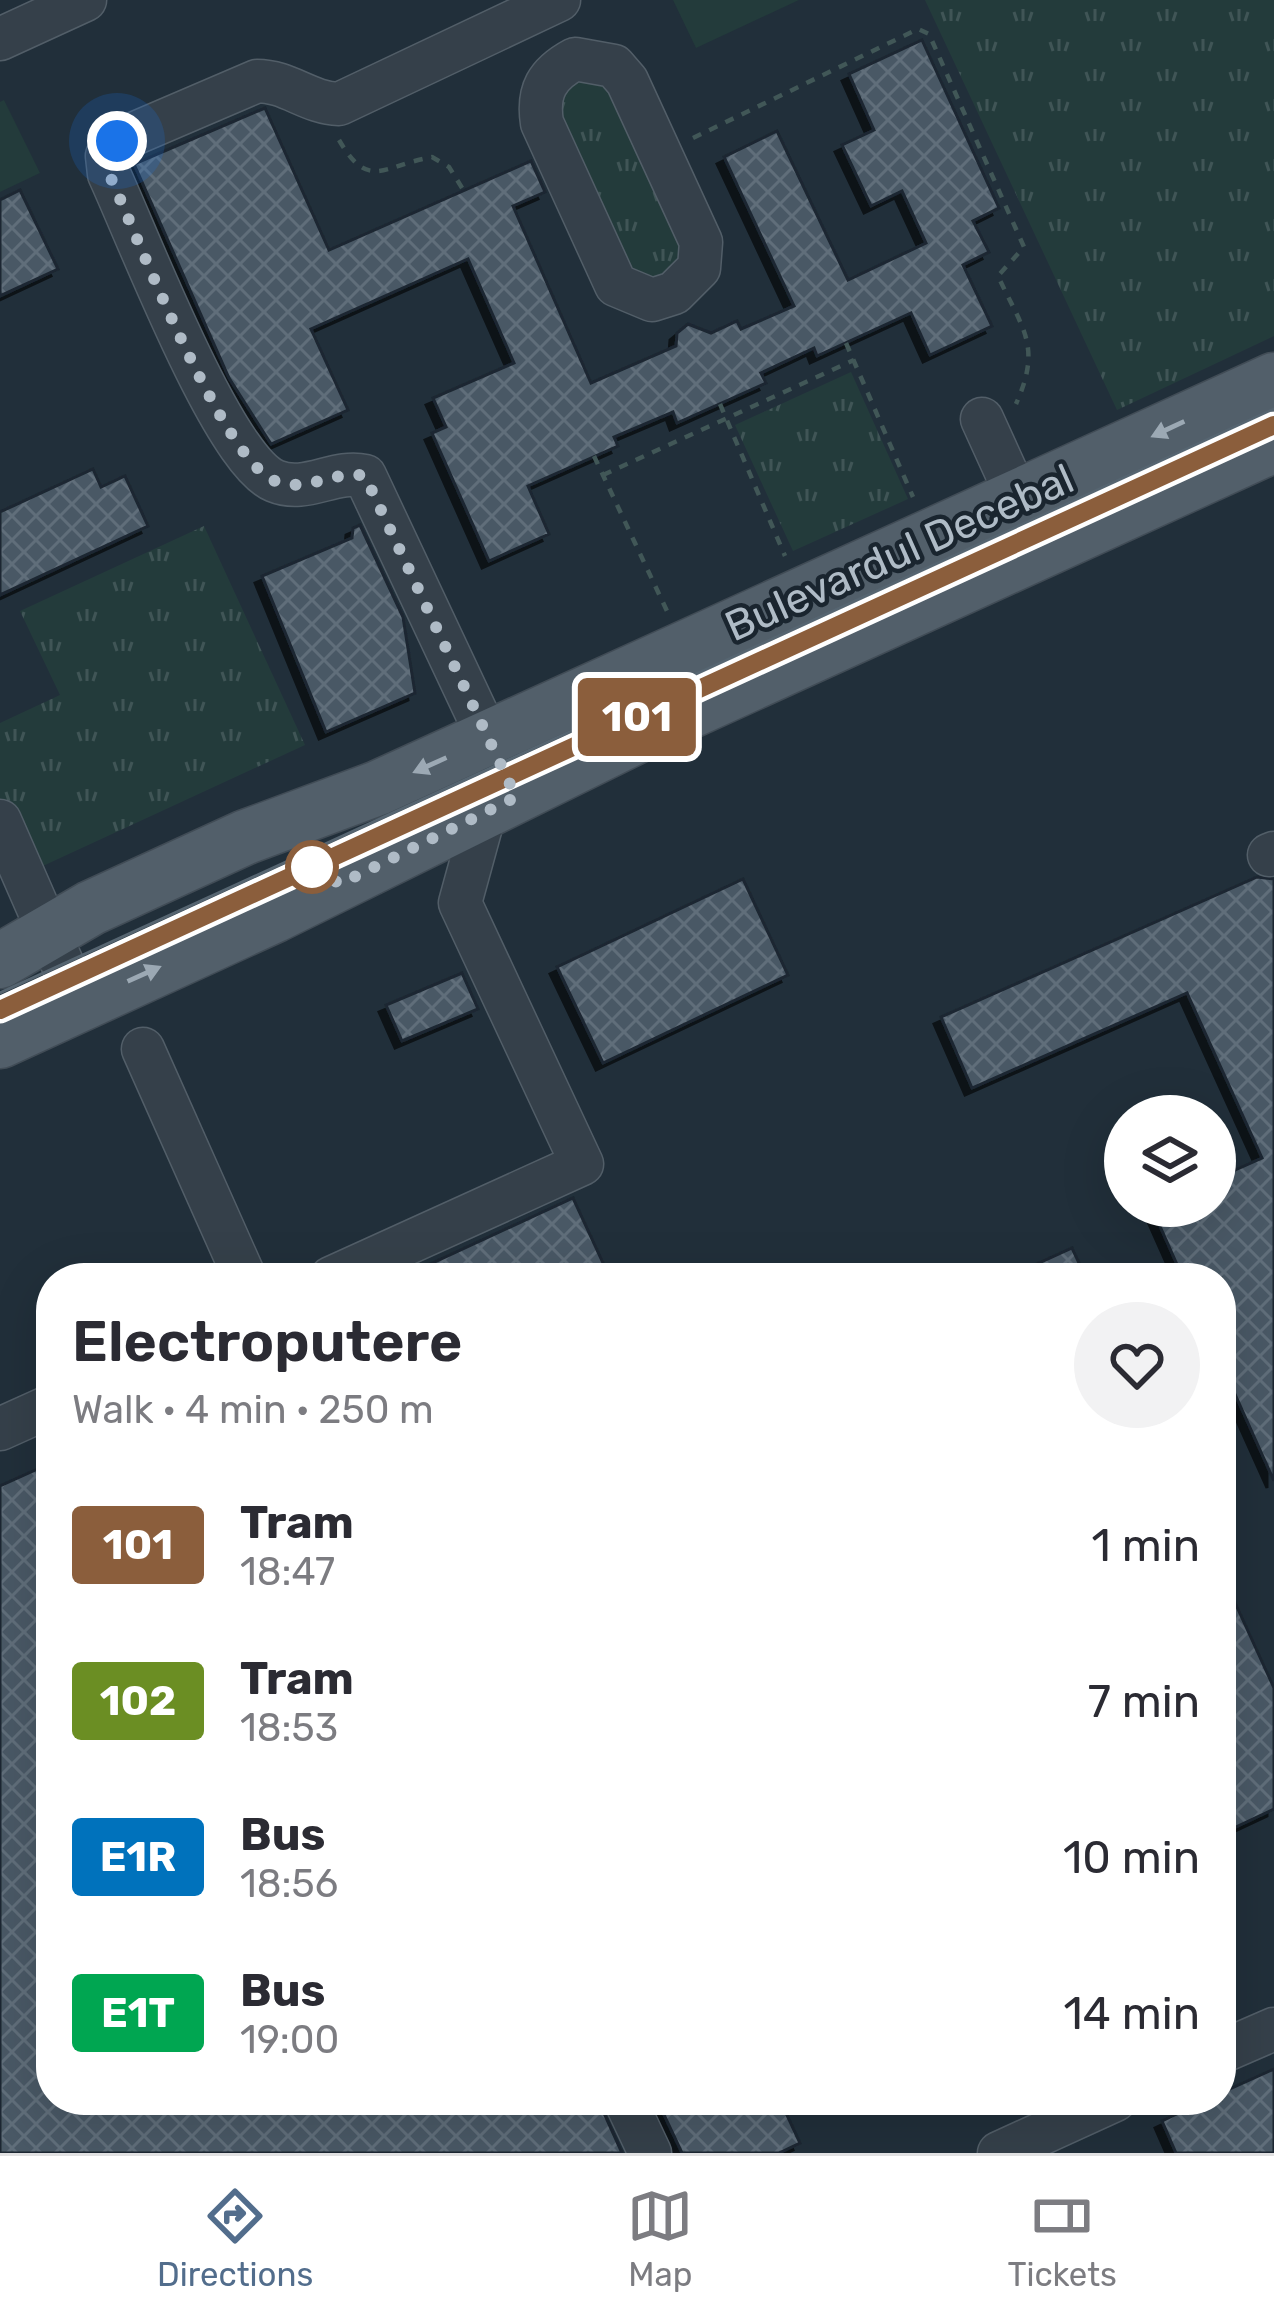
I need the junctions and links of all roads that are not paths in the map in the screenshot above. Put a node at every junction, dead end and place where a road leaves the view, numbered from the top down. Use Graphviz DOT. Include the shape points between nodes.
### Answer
graph roads {
  1 [pos="85,0"];
  2 [pos="546,6"];
  3 [pos="0,39"];
  4 [pos="564,65"];
  5 [pos="1274,380"];
  6 [pos="999,412"];
  7 [pos="1274,445"];
  8 [pos="1018,497"];
  9 [pos="1042,550"];
  10 [pos="488,738"];
  11 [pos="501,804"];
  12 [pos="0,821"];
  13 [pos="50,933"];
  14 [pos="0,961"];
  15 [pos="80,1004"];
  16 [pos="0,1041"];
  17 [pos="143,1049"];
  18 [pos="238,1263"];
  19 [pos="364,1263"];
  20 [pos="36,1413"];
  21 [pos="0,1429"];
  22 [pos="1274,2029"];
  23 [pos="1236,2045"];
  24 [pos="632,2115"];
  25 [pos="1097,2115"];
  26 [pos="1067,2139"];
  27 [pos="650,2153"];
  28 [pos="999,2153"];
  1 -- 3 [label="lane"];
  2 -- 4 [label="lane"];
  2 -- 10 [label="lane" via="339,104 257,81 117,141 106,156 242,454 278,483 365,476"];
  4 -- 4 [label="lane" via="544,83 542,122 616,285 652,300 687,283 699,268 700,242 627,81 595,59"];
  5 -- 8 [label="main road, Bulevardul Decebal, one-way"];
  6 -- 8 [label="lane"];
  7 -- 9 [label="main road, Bulevardul Decebal"];
  8 -- 9 [label="lane"];
  8 -- 10 [label="main road, Bulevardul Decebal"];
  9 -- 11 [label="main road, Bulevardul Decebal"];
  10 -- 11 [label="lane"];
  10 -- 13 [label="main road, Bulevardul Decebal, one-way" via="246,837"];
  15 -- 11 [label="main road, Bulevardul Decebal, one-way"];
  11 -- 19 [label="lane" via="460,902 582,1164"];
  12 -- 13 [label="lane"];
  13 -- 14 [label="main road, Bulevardul Decebal"];
  13 -- 15 [label="lane"];
  15 -- 16 [label="main road, Bulevardul Decebal"];
  17 -- 18 [label="lane"];
  20 -- 21 [label="lane"];
  22 -- 23 [label="lane"];
  24 -- 27 [label="lane"];
  25 -- 26 [label="lane"];
  26 -- 28 [label="lane"];
}
